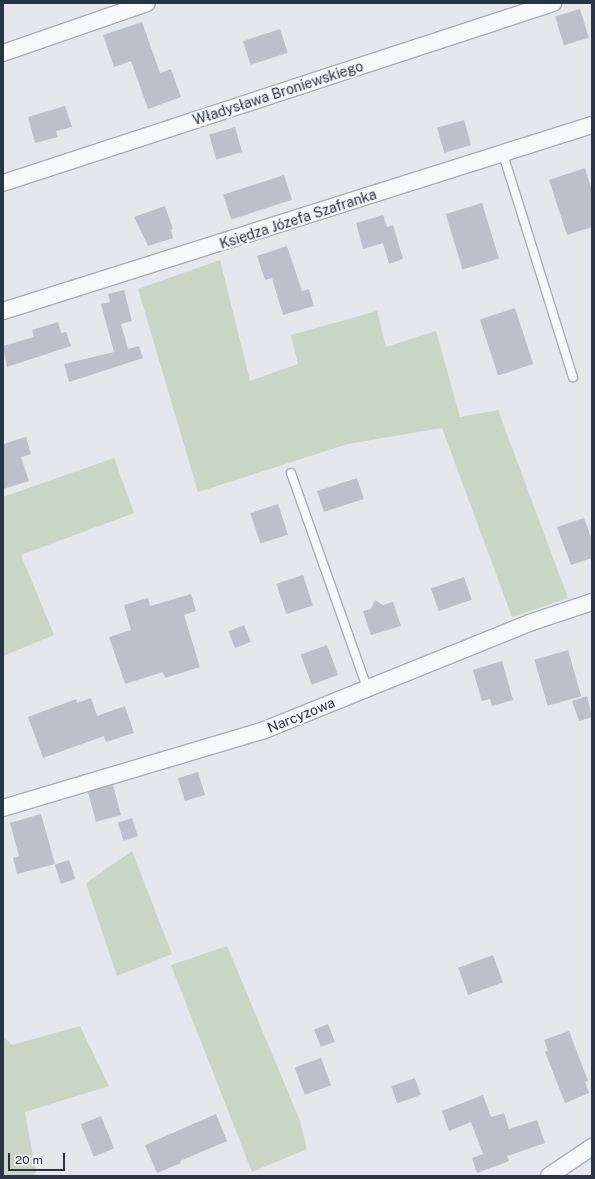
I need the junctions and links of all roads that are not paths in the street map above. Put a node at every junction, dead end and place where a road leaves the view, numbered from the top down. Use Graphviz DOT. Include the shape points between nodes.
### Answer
graph roads {
  1 [pos="147,3"];
  2 [pos="553,3"];
  3 [pos="3,53"];
  4 [pos="592,125"];
  5 [pos="503,154"];
  6 [pos="3,183"];
  7 [pos="3,311"];
  8 [pos="573,376"];
  9 [pos="291,473"];
  10 [pos="592,602"];
  11 [pos="367,688"];
  12 [pos="3,808"];
  13 [pos="592,1147"];
  14 [pos="549,1176"];
  1 -- 3 [label="street"];
  2 -- 6 [label="street, Władysława Broniewskiego"];
  4 -- 5 [label="street, Księdza Józefa Szafranka"];
  5 -- 7 [label="street, Księdza Józefa Szafranka"];
  5 -- 8 [label="lane"];
  9 -- 11 [label="lane"];
  10 -- 11 [label="street, Narcyzowa" via="529,623"];
  11 -- 12 [label="street, Narcyzowa" via="262,730"];
  13 -- 14 [label="street"];
}
